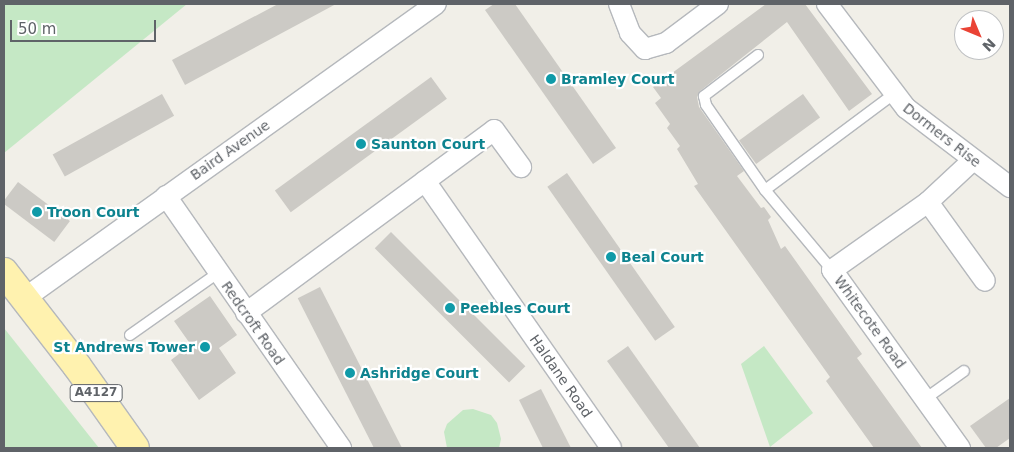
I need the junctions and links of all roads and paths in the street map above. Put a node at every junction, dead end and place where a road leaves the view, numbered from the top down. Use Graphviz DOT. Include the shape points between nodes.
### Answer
graph roads {
  1 [pos="436,4"];
  2 [pos="618,4"];
  3 [pos="718,4"];
  4 [pos="827,4"];
  5 [pos="758,55"];
  6 [pos="894,94"];
  7 [pos="974,160"];
  8 [pos="521,167"];
  9 [pos="425,181"];
  10 [pos="1010,187"];
  11 [pos="765,190"];
  12 [pos="166,196"];
  13 [pos="928,202"];
  14 [pos="832,270"];
  15 [pos="4,272"];
  16 [pos="218,273"];
  17 [pos="985,281"];
  18 [pos="25,298"];
  19 [pos="246,314"];
  20 [pos="130,335"];
  21 [pos="964,371"];
  22 [pos="925,399"];
  23 [pos="135,448"];
  24 [pos="341,448"];
  25 [pos="611,448"];
  26 [pos="960,448"];
  1 -- 12 [label="street, Baird Avenue"];
  2 -- 3 [label="street" via="630,33 645,49 666,43"];
  4 -- 6 [label="street, Dormers Rise"];
  5 -- 11 [label="lane" via="704,96 706,106"];
  6 -- 7 [label="street, Dormers Rise" via="906,108"];
  6 -- 11 [label="lane"];
  7 -- 10 [label="street, Dormers Rise"];
  7 -- 13 [label="street, Whitecote Road"];
  8 -- 9 [label="street" via="494,130"];
  9 -- 19 [label="street"];
  9 -- 25 [label="street, Haldane Road"];
  11 -- 14 [label="lane"];
  12 -- 16 [label="street, Redcroft Road"];
  12 -- 18 [label="street, Baird Avenue"];
  13 -- 14 [label="street, Whitecote Road"];
  13 -- 17 [label="street"];
  14 -- 22 [label="street, Whitecote Road"];
  15 -- 18 [label="main road, A4127"];
  16 -- 19 [label="street, Redcroft Road"];
  16 -- 20 [label="lane"];
  18 -- 23 [label="main road, A4127"];
  19 -- 24 [label="street, Redcroft Road"];
  21 -- 22 [label="lane"];
  22 -- 26 [label="street, Whitecote Road"];
}
